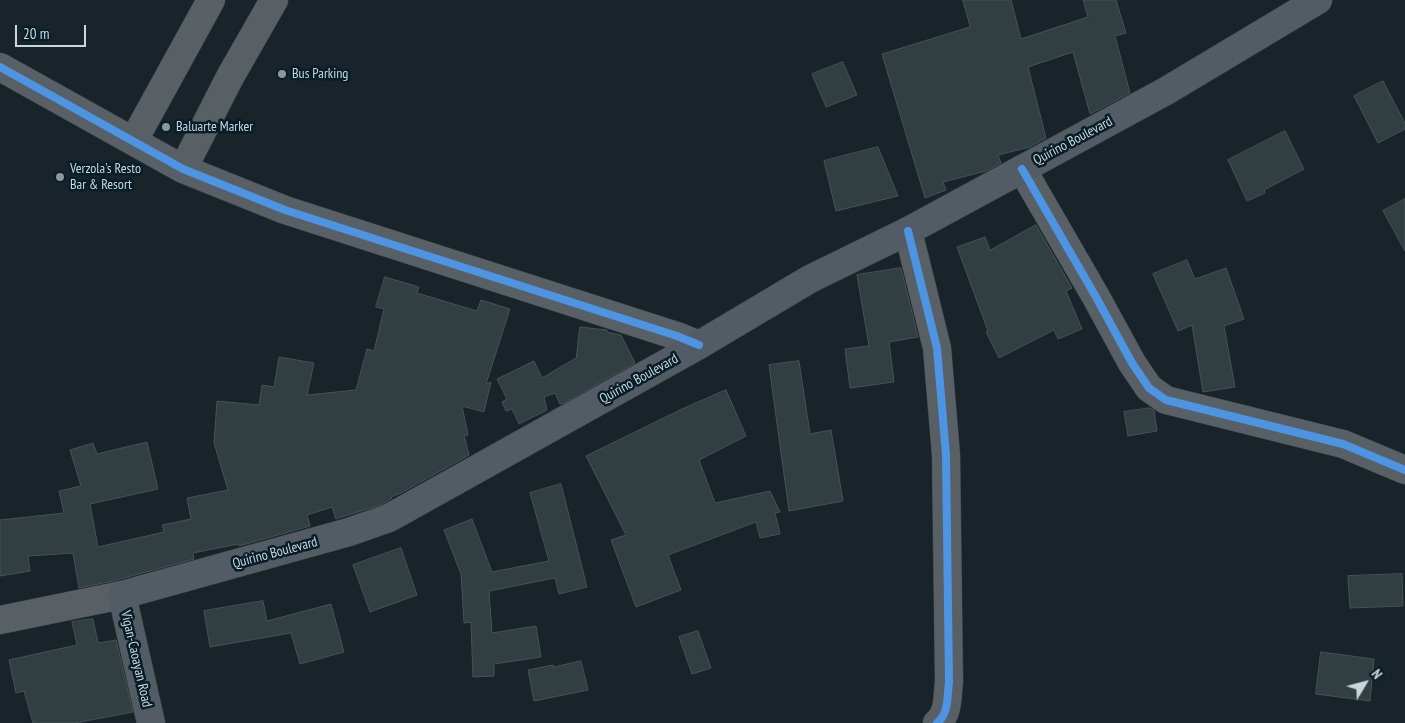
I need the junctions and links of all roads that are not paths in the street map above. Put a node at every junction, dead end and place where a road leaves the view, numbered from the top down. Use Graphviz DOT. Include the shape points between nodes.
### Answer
graph roads {
  1 [pos="212,0"];
  2 [pos="274,0"];
  3 [pos="1318,0"];
  4 [pos="0,67"];
  5 [pos="134,140"];
  6 [pos="183,169"];
  7 [pos="1022,169"];
  8 [pos="908,231"];
  9 [pos="700,345"];
  10 [pos="1405,470"];
  11 [pos="122,595"];
  12 [pos="0,620"];
  13 [pos="151,723"];
  14 [pos="937,723"];
  1 -- 5 [label="street"];
  2 -- 6 [label="street"];
  3 -- 7 [label="main road, Quirino Boulevard" via="1166,91"];
  4 -- 5 [label="street"];
  5 -- 6 [label="street"];
  6 -- 9 [label="street" via="285,210"];
  7 -- 8 [label="main road, Quirino Boulevard"];
  7 -- 10 [label="street" via="1132,364 1149,388 1166,400 1344,444"];
  8 -- 9 [label="main road, Quirino Boulevard" via="810,280"];
  8 -- 14 [label="street" via="936,348 946,455 949,682 943,717"];
  9 -- 11 [label="main road, Quirino Boulevard" via="389,518"];
  11 -- 12 [label="street, Quirino Boulevard"];
  11 -- 13 [label="main road, Vigan-Caoayan Road"];
}
